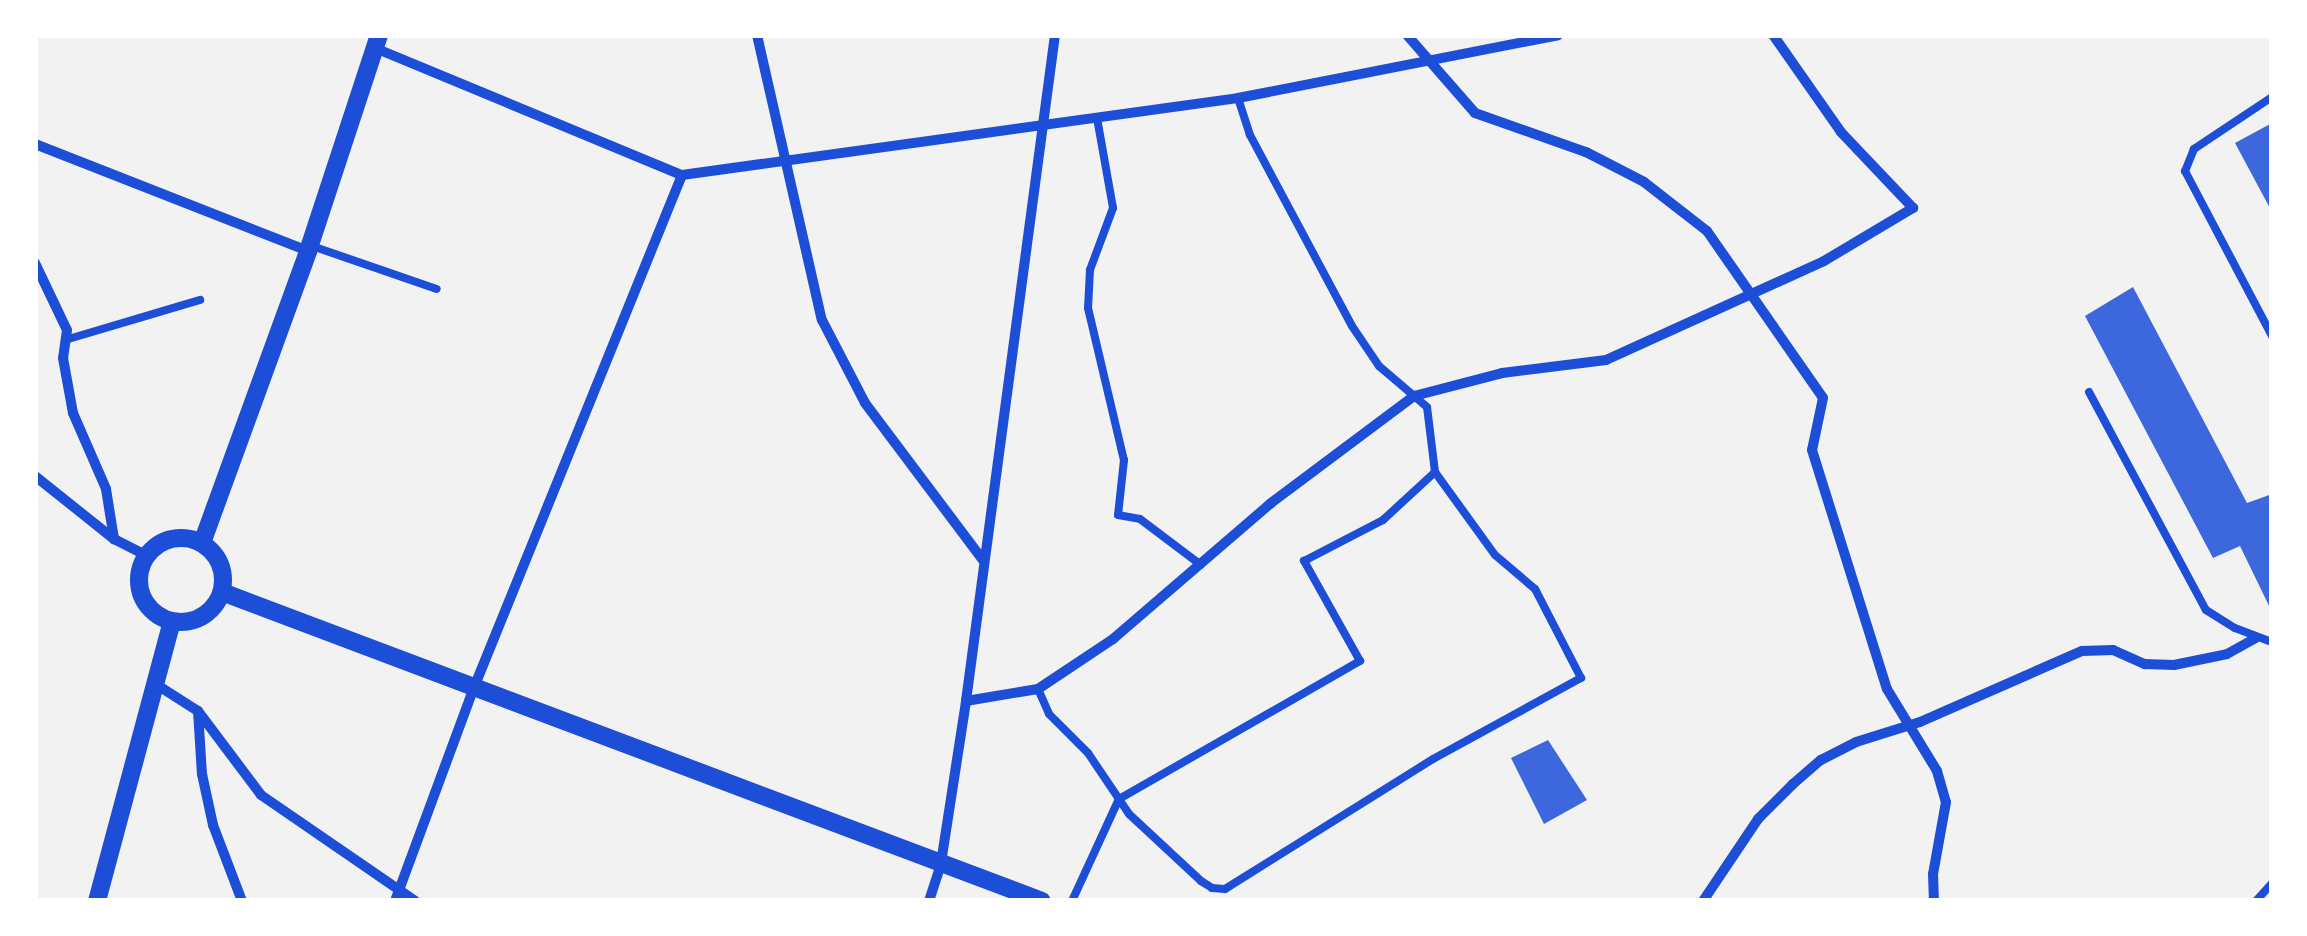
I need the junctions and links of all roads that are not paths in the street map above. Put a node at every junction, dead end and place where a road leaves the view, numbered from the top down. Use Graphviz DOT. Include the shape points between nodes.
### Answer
graph roads {
  1 [pos="757,35"];
  2 [pos="1055,35"];
  3 [pos="1407,35"];
  4 [pos="1558,35"];
  5 [pos="1773,35"];
  6 [pos="377,41"];
  7 [pos="1426,58"];
  8 [pos="2272,97"];
  9 [pos="1238,98"];
  10 [pos="1097,118"];
  11 [pos="1044,126"];
  12 [pos="35,144"];
  13 [pos="783,164"];
  14 [pos="682,174"];
  15 [pos="308,248"];
  16 [pos="35,263"];
  17 [pos="437,289"];
  18 [pos="1750,294"];
  19 [pos="200,300"];
  20 [pos="2272,336"];
  21 [pos="65,340"];
  22 [pos="2090,392"];
  23 [pos="1414,396"];
  24 [pos="1436,472"];
  25 [pos="35,476"];
  26 [pos="114,539"];
  27 [pos="202,544"];
  28 [pos="147,556"];
  29 [pos="983,560"];
  30 [pos="1201,565"];
  31 [pos="222,592"];
  32 [pos="172,622"];
  33 [pos="2256,638"];
  34 [pos="2272,642"];
  35 [pos="154,683"];
  36 [pos="475,686"];
  37 [pos="1038,688"];
  38 [pos="966,701"];
  39 [pos="198,711"];
  40 [pos="1905,724"];
  41 [pos="1119,798"];
  42 [pos="941,863"];
  43 [pos="2272,883"];
  44 [pos="400,888"];
  45 [pos="98,901"];
  46 [pos="242,901"];
  47 [pos="395,901"];
  48 [pos="415,901"];
  49 [pos="928,901"];
  50 [pos="1042,901"];
  51 [pos="1072,901"];
  52 [pos="1703,901"];
  53 [pos="1934,901"];
  54 [pos="2256,901"];
  1 -- 13 [label="street"];
  2 -- 11 [label="street"];
  3 -- 7 [label="street"];
  4 -- 7 [label="street"];
  5 -- 18 [label="street" via="1841,132 1913,208 1824,261"];
  6 -- 14 [label="street"];
  6 -- 15 [label="street"];
  7 -- 9 [label="street"];
  7 -- 18 [label="street" via="1475,113 1586,152 1644,182 1707,231"];
  8 -- 20 [label="lane" via="2194,149 2186,170"];
  9 -- 10 [label="street"];
  9 -- 23 [label="lane" via="1250,135 1352,326 1378,366"];
  10 -- 11 [label="street"];
  10 -- 30 [label="lane" via="1113,208 1090,270 1088,308 1124,460 1118,514 1140,519"];
  11 -- 13 [label="street"];
  11 -- 29 [label="street"];
  12 -- 15 [label="street"];
  13 -- 14 [label="street"];
  13 -- 29 [label="street" via="822,320 865,403"];
  14 -- 36 [label="street"];
  15 -- 17 [label="lane"];
  15 -- 27 [label="street"];
  16 -- 21 [label="street" via="67,330"];
  18 -- 23 [label="street" via="1606,360 1502,373"];
  18 -- 40 [label="street" via="1823,398 1812,450 1887,689"];
  19 -- 21 [label="lane"];
  21 -- 26 [label="street" via="73,414 106,489"];
  22 -- 33 [label="lane" via="2206,610"];
  23 -- 24 [label="lane" via="1428,407"];
  23 -- 30 [label="street" via="1271,503"];
  24 -- 41 [label="lane" via="1384,520 1304,561 1360,661"];
  24 -- 41 [label="lane" via="1495,556 1534,589 1581,678 1433,759 1225,888 1201,881"];
  25 -- 26 [label="street"];
  26 -- 28 [label="street"];
  27 -- 28 [label="street" via="176,538"];
  27 -- 31 [label="street" via="221,564"];
  28 -- 32 [label="street" via="140,589 153,612"];
  29 -- 38 [label="street"];
  30 -- 37 [label="street" via="1142,618"];
  31 -- 32 [label="street" via="206,616"];
  31 -- 36 [label="street"];
  32 -- 35 [label="street"];
  33 -- 34 [label="lane"];
  33 -- 40 [label="street" via="2228,654 2174,666 2145,664 2113,650 2082,651"];
  35 -- 39 [label="street"];
  35 -- 45 [label="street"];
  36 -- 42 [label="street"];
  36 -- 44 [label="street"];
  37 -- 38 [label="street"];
  37 -- 41 [label="lane" via="1048,714 1088,752"];
  38 -- 42 [label="street"];
  39 -- 44 [label="street" via="262,795"];
  39 -- 46 [label="street" via="213,826"];
  40 -- 52 [label="street" via="1821,760 1793,784 1758,819"];
  40 -- 53 [label="street" via="1937,771 1946,802"];
  41 -- 51 [label="lane"];
  42 -- 49 [label="street"];
  42 -- 50 [label="street"];
  43 -- 54 [label="lane"];
  44 -- 47 [label="street"];
  44 -- 48 [label="street"];
}
